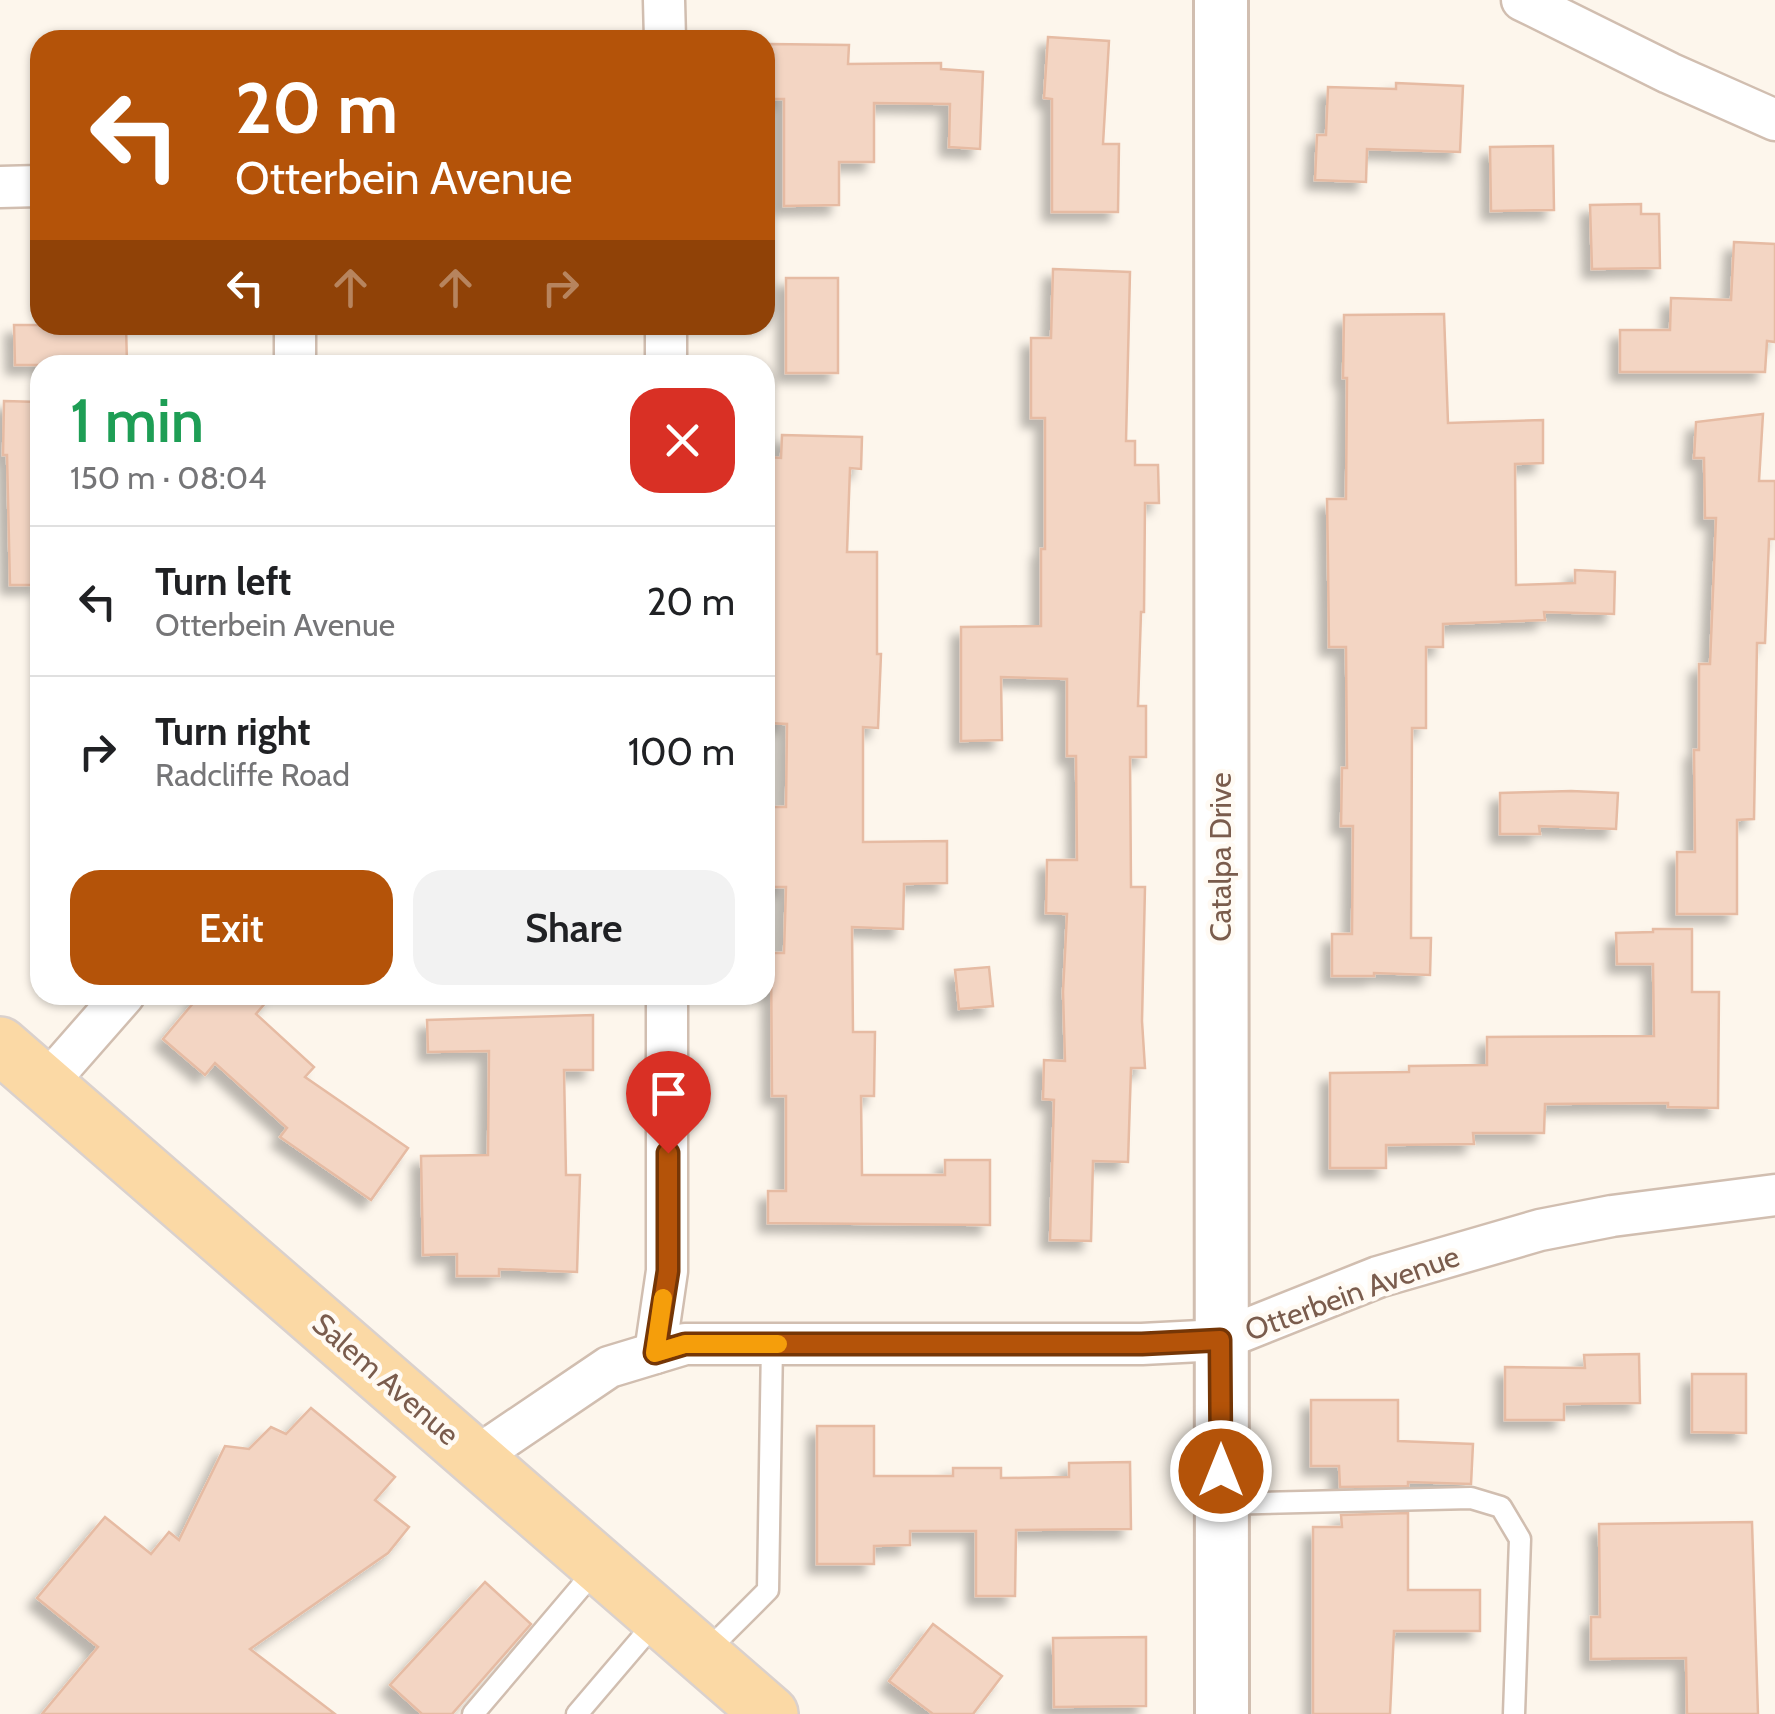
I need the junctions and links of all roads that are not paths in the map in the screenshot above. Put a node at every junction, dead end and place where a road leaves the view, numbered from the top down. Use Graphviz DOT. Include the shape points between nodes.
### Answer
graph roads {
  1 [pos="664,0"];
  2 [pos="1221,0"];
  3 [pos="1522,0"];
  4 [pos="665,30"];
  5 [pos="1775,120"];
  6 [pos="0,186"];
  7 [pos="30,186"];
  8 [pos="115,1005"];
  9 [pos="668,1005"];
  10 [pos="0,1046"];
  11 [pos="45,1085"];
  12 [pos="1775,1194"];
  13 [pos="1220,1340"];
  14 [pos="772,1344"];
  15 [pos="655,1353"];
  16 [pos="476,1457"];
  17 [pos="1221,1504"];
  18 [pos="599,1566"];
  19 [pos="660,1618"];
  20 [pos="702,1655"];
  21 [pos="473,1714"];
  22 [pos="577,1714"];
  23 [pos="770,1714"];
  24 [pos="1222,1714"];
  25 [pos="1514,1714"];
  1 -- 4 [label="street"];
  2 -- 13 [label="street, Catalpa Drive"];
  3 -- 5 [label="street"];
  6 -- 7 [label="street"];
  8 -- 11 [label="street"];
  9 -- 15 [label="street" via="668,1271"];
  10 -- 11 [label="main road, Salem Avenue"];
  11 -- 16 [label="main road, Salem Avenue"];
  12 -- 13 [label="street, Otterbein Avenue" via="1540,1230 1378,1277"];
  13 -- 14 [label="street, Otterbein Avenue"];
  13 -- 17 [label="street, Catalpa Drive"];
  14 -- 15 [label="street, Otterbein Avenue" via="685,1344"];
  14 -- 20 [label="lane" via="768,1590"];
  15 -- 16 [label="street, Otterbein Avenue" via="609,1367"];
  16 -- 18 [label="main road, Salem Avenue"];
  17 -- 24 [label="street, Catalpa Drive"];
  17 -- 25 [label="lane" via="1472,1498 1501,1507 1520,1540"];
  18 -- 19 [label="main road, Salem Avenue"];
  18 -- 21 [label="lane"];
  19 -- 20 [label="main road, Salem Avenue"];
  19 -- 22 [label="lane"];
  20 -- 23 [label="main road, Salem Avenue"];
}
